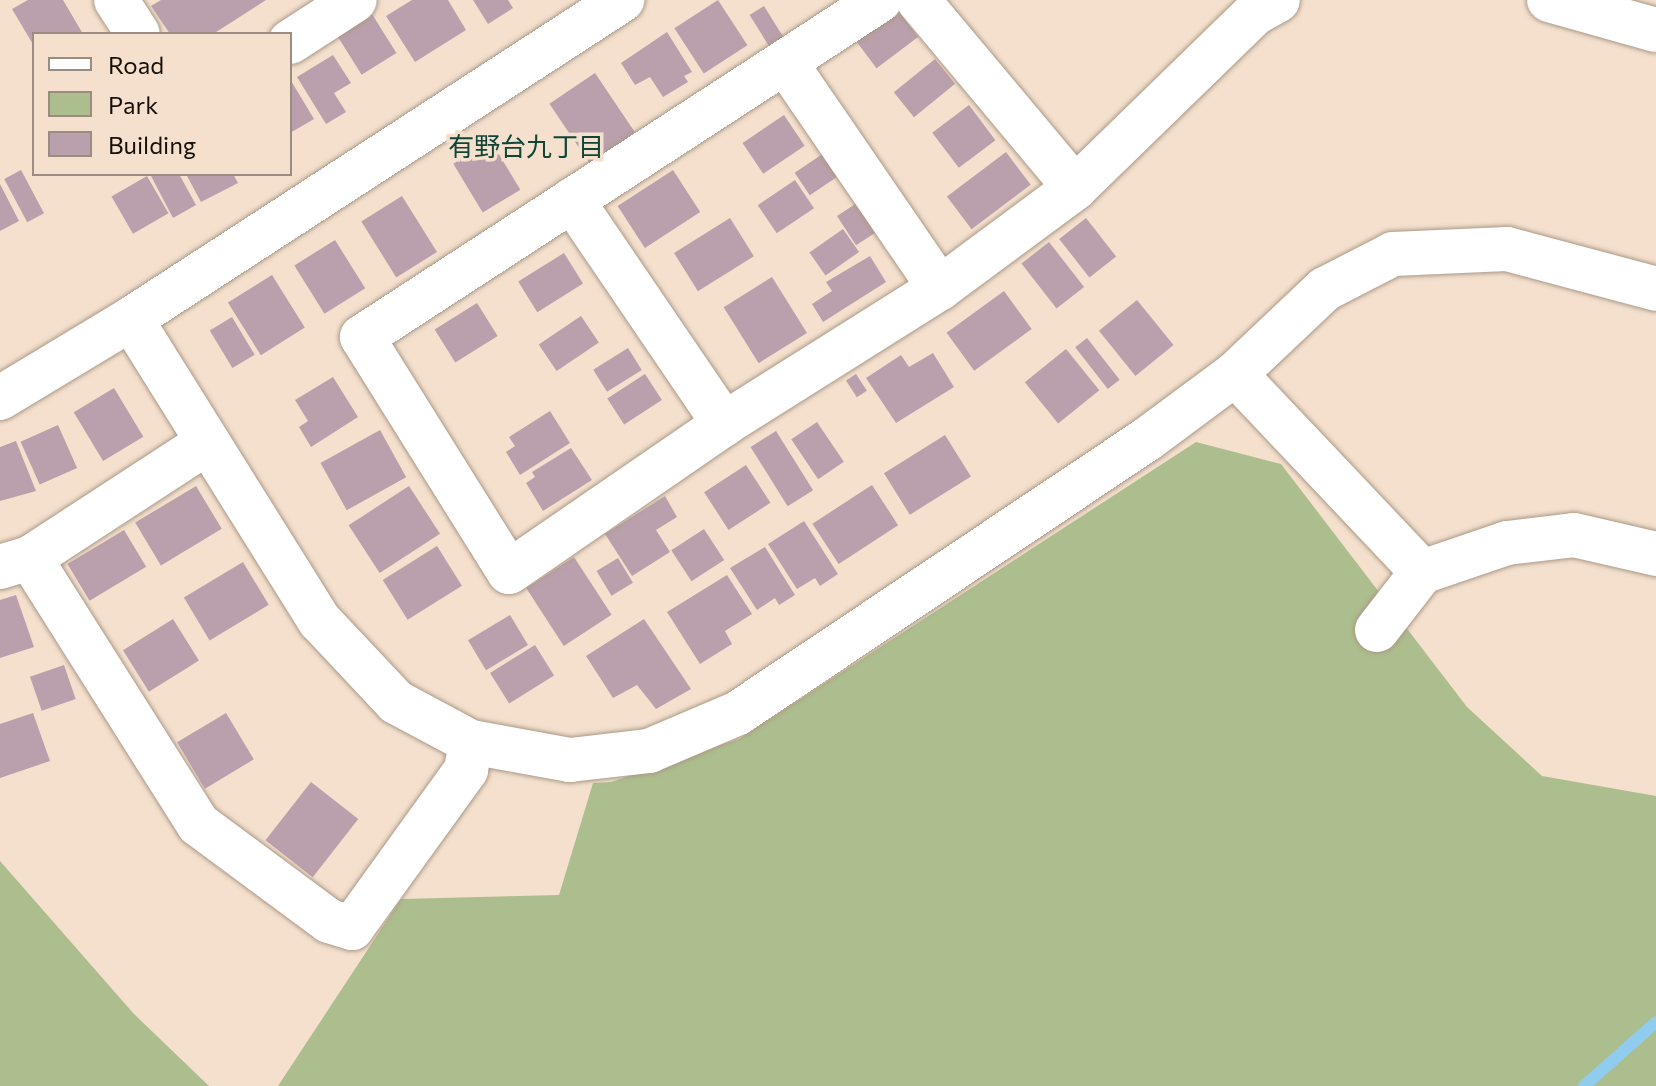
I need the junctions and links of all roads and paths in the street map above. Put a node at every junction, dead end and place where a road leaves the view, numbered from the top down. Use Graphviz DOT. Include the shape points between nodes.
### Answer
graph roads {
  1 [pos="116,0"];
  2 [pos="355,0"];
  3 [pos="622,0"];
  4 [pos="880,0"];
  5 [pos="918,0"];
  6 [pos="1278,0"];
  7 [pos="1549,0"];
  8 [pos="1656,30"];
  9 [pos="137,32"];
  10 [pos="292,41"];
  11 [pos="785,62"];
  12 [pos="1075,188"];
  13 [pos="572,200"];
  14 [pos="940,288"];
  15 [pos="1656,289"];
  16 [pos="131,319"];
  17 [pos="1235,374"];
  18 [pos="2,394"];
  19 [pos="724,424"];
  20 [pos="208,442"];
  21 [pos="1656,554"];
  22 [pos="15,562"];
  23 [pos="1422,572"];
  24 [pos="1377,630"];
  25 [pos="471,742"];
  1 -- 9 [label="street"];
  2 -- 10 [label="street"];
  3 -- 16 [label="street"];
  4 -- 11 [label="street"];
  5 -- 12 [label="street"];
  6 -- 12 [label="street" via="1255,13"];
  7 -- 8 [label="street"];
  11 -- 13 [label="street"];
  11 -- 14 [label="street"];
  12 -- 14 [label="street"];
  13 -- 19 [label="street"];
  13 -- 19 [label="street" via="362,337 509,572"];
  14 -- 19 [label="street"];
  15 -- 17 [label="street" via="1507,249 1393,254 1325,289"];
  16 -- 18 [label="street"];
  16 -- 20 [label="street"];
  17 -- 23 [label="street"];
  17 -- 25 [label="street" via="1146,440 738,713 649,751 570,760"];
  20 -- 22 [label="street"];
  20 -- 25 [label="street" via="320,621 396,702"];
  21 -- 23 [label="street" via="1574,535 1507,543"];
  22 -- 25 [label="street" via="198,824 329,921 352,928 466,770"];
  23 -- 24 [label="street"];
}
